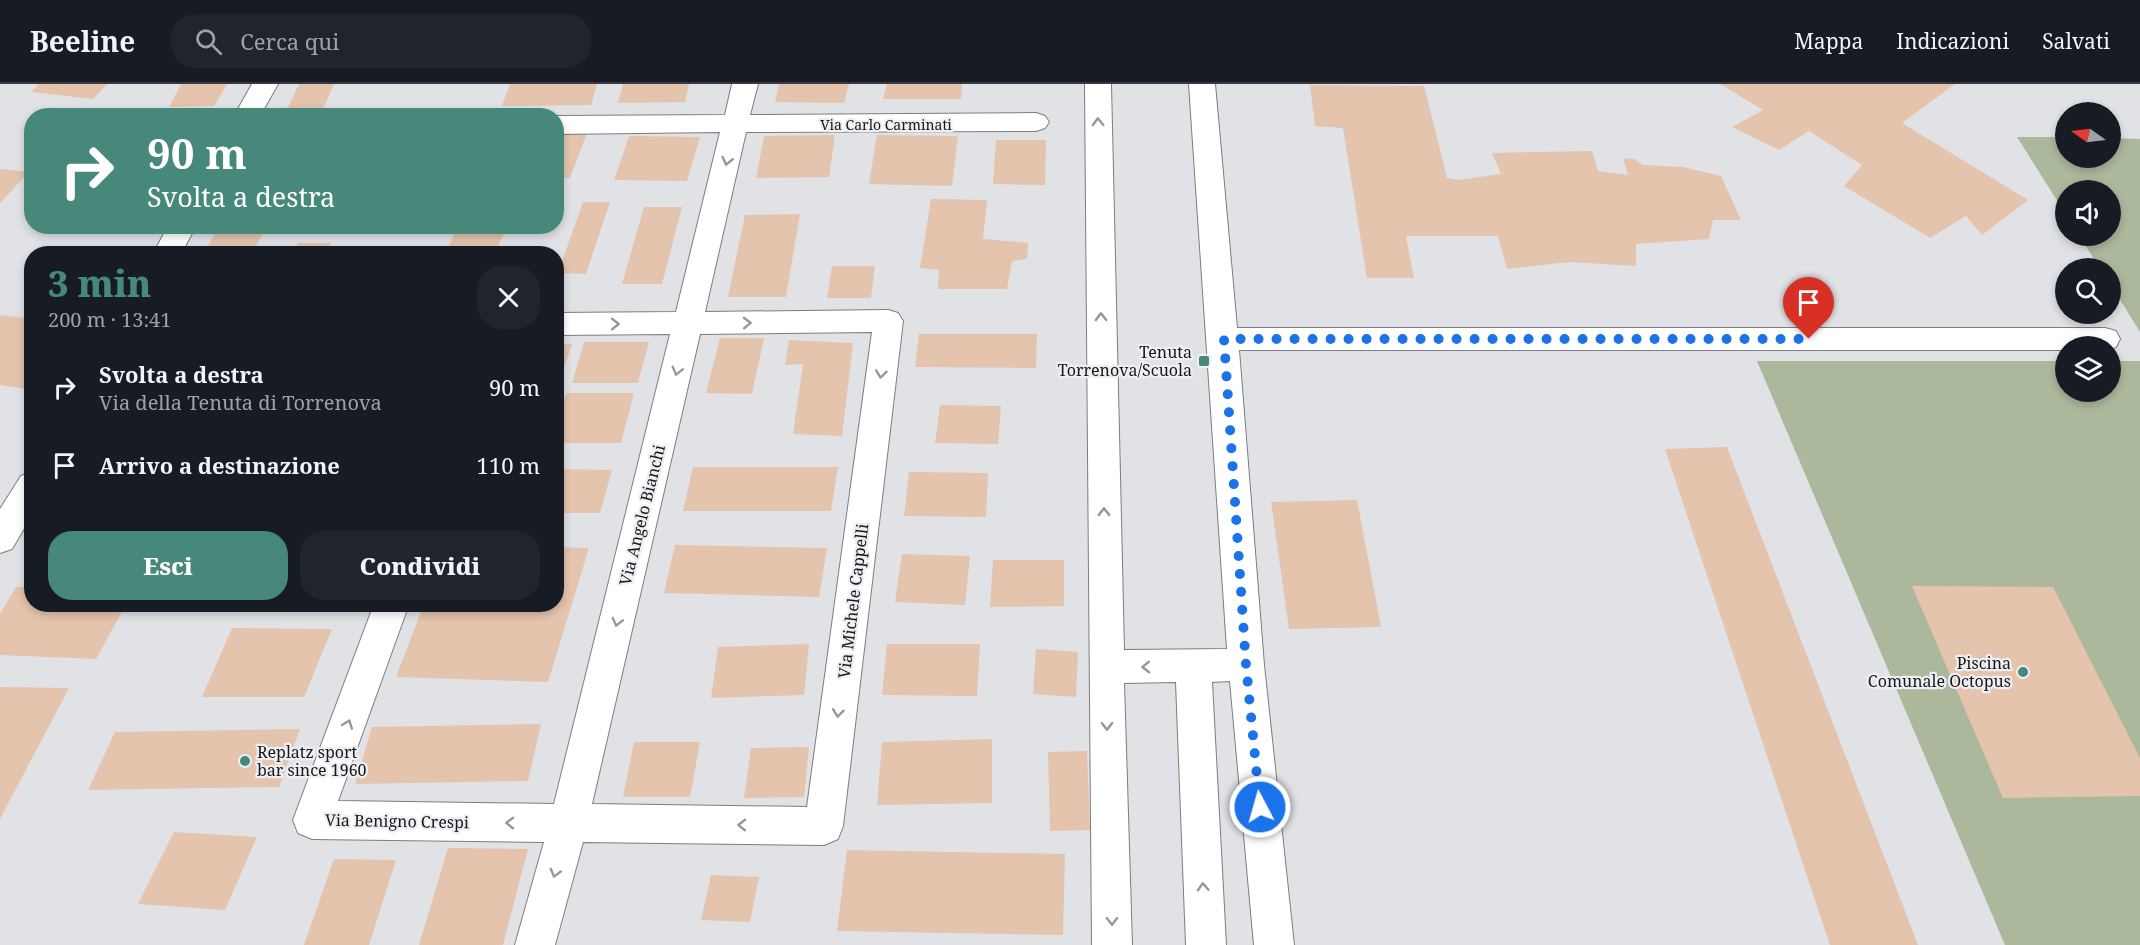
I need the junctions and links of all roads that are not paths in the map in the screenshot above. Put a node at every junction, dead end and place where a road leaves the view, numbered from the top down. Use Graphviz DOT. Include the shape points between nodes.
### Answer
graph roads {
  1 [pos="265,84"];
  2 [pos="745,84"];
  3 [pos="1098,84"];
  4 [pos="1202,84"];
  5 [pos="252,108"];
  6 [pos="1036,122"];
  7 [pos="564,125"];
  8 [pos="735,125"];
  9 [pos="688,323"];
  10 [pos="564,324"];
  11 [pos="1224,339"];
  12 [pos="2055,341"];
  13 [pos="24,498"];
  14 [pos="0,539"];
  15 [pos="389,612"];
  16 [pos="1246,665"];
  17 [pos="1194,666"];
  18 [pos="1106,667"];
  19 [pos="568,824"];
  20 [pos="535,945"];
  21 [pos="1112,945"];
  22 [pos="1206,945"];
  23 [pos="1274,945"];
  1 -- 5 [label="street"];
  2 -- 8 [label="street, Via Angelo Bianchi"];
  18 -- 3 [label="street, one-way"];
  4 -- 11 [label="street"];
  6 -- 8 [label="street, Via Carlo Carminati"];
  7 -- 8 [label="street, Via Carlo Carminati"];
  8 -- 9 [label="street, Via Angelo Bianchi, one-way"];
  10 -- 9 [label="street, one-way"];
  9 -- 19 [label="street, Via Angelo Bianchi, one-way"];
  9 -- 19 [label="street, Via Michele Cappelli, one-way" via="888,321 824,826"];
  11 -- 12 [label="street" via="1860,350"];
  11 -- 16 [label="street"];
  13 -- 14 [label="street"];
  19 -- 15 [label="street, Via Benigno Crespi, one-way" via="312,820"];
  16 -- 17 [label="street"];
  16 -- 23 [label="street"];
  17 -- 18 [label="street, one-way"];
  22 -- 17 [label="street, one-way"];
  18 -- 21 [label="street, one-way"];
  19 -- 20 [label="street, Via Angelo Bianchi, one-way"];
}
